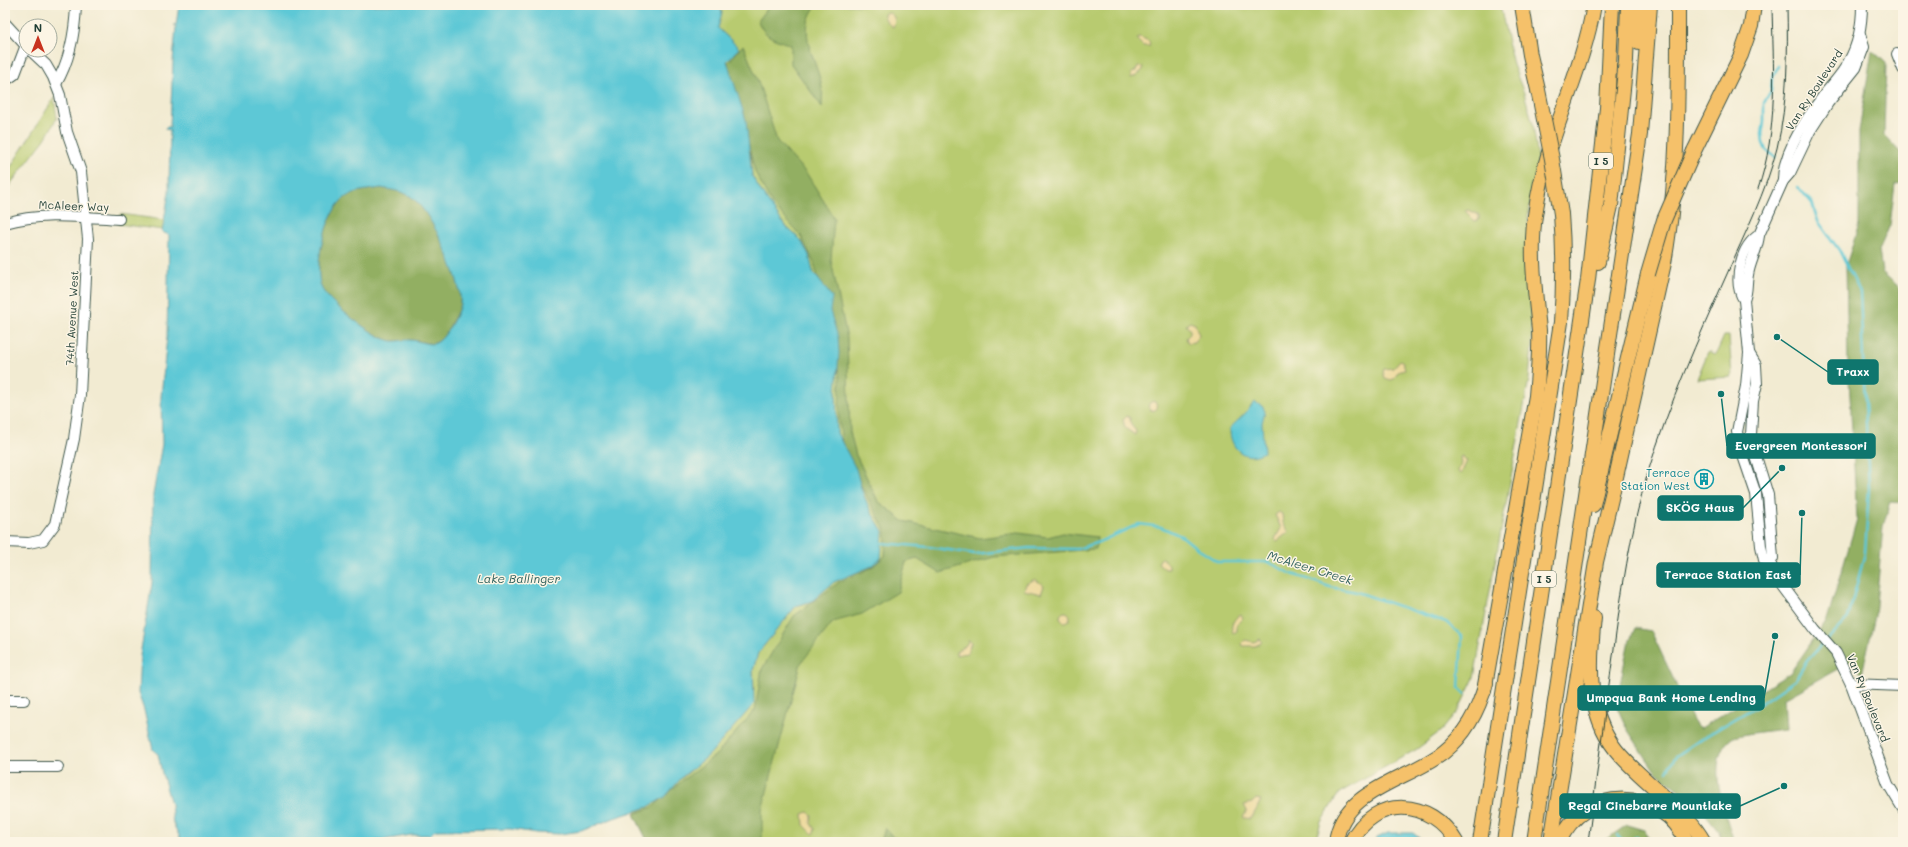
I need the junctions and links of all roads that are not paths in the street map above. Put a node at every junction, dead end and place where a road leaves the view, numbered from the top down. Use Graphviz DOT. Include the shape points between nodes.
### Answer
graph roads {
  1 [pos="76,5"];
  2 [pos="1522,5"];
  3 [pos="1527,5"];
  4 [pos="1594,5"];
  5 [pos="1612,5"];
  6 [pos="1628,5"];
  7 [pos="1638,5"];
  8 [pos="1650,5"];
  9 [pos="1678,5"];
  10 [pos="1754,5"];
  11 [pos="1862,5"];
  12 [pos="1525,20"];
  13 [pos="5,23"];
  14 [pos="18,37"];
  15 [pos="1897,54"];
  16 [pos="21,58"];
  17 [pos="39,58"];
  18 [pos="1903,69"];
  19 [pos="5,81"];
  20 [pos="56,84"];
  21 [pos="1641,114"];
  22 [pos="86,217"];
  23 [pos="119,220"];
  24 [pos="5,223"];
  25 [pos="1584,317"];
  26 [pos="1749,352"];
  27 [pos="1614,486"];
  28 [pos="1532,519"];
  29 [pos="5,542"];
  30 [pos="1770,564"];
  31 [pos="1572,593"];
  32 [pos="1852,684"];
  33 [pos="1903,686"];
  34 [pos="1484,691"];
  35 [pos="5,700"];
  36 [pos="24,700"];
  37 [pos="58,767"];
  38 [pos="5,768"];
  39 [pos="1903,810"];
  40 [pos="1686,840"];
  41 [pos="1336,842"];
  42 [pos="1351,842"];
  43 [pos="1456,842"];
  44 [pos="1480,842"];
  45 [pos="1504,842"];
  46 [pos="1534,842"];
  47 [pos="1551,842"];
  48 [pos="1559,842"];
  49 [pos="1704,842"];
  1 -- 20 [label="street" via="71,47"];
  2 -- 12 [label="highway"];
  3 -- 12 [label="highway"];
  4 -- 34 [label="highway" via="1584,52 1547,154 1537,197 1533,271 1540,359 1536,396"];
  5 -- 25 [label="highway, I 5" via="1607,108"];
  6 -- 25 [label="highway" via="1626,60 1611,206"];
  7 -- 21 [label="highway"];
  8 -- 21 [label="highway, I 5"];
  9 -- 27 [label="highway" via="1672,221"];
  10 -- 31 [label="highway, bridge" via="1751,26 1741,55 1670,204 1658,238"];
  11 -- 26 [label="street, Van Ry Boulevard" via="1860,34 1849,62 1816,106 1796,140 1783,169 1783,181 1759,235 1751,240 1739,268 1739,293 1744,300"];
  12 -- 28 [label="highway, bridge" via="1561,214 1565,282"];
  13 -- 14 [label="street"];
  15 -- 18 [label="street"];
  16 -- 19 [label="street" via="15,74"];
  17 -- 20 [label="street, 74th Avenue West" via="46,65"];
  20 -- 22 [label="street, 74th Avenue West" via="67,132 81,172"];
  21 -- 31 [label="highway, I 5"];
  22 -- 23 [label="street, McAleer Way"];
  22 -- 24 [label="street, McAleer Way" via="27,217"];
  22 -- 29 [label="street, 74th Avenue West" via="88,239 80,390 74,439 55,524 42,540"];
  25 -- 45 [label="highway, I 5"];
  26 -- 30 [label="street, Van Ry Boulevard" via="1756,365 1757,384 1751,435 1768,495 1773,558"];
  26 -- 30 [label="street, Van Ry Boulevard" via="1746,386 1737,432 1756,494 1764,560"];
  27 -- 47 [label="highway" via="1589,597"];
  27 -- 49 [label="highway" via="1594,626 1591,675 1594,706 1616,750 1689,820"];
  28 -- 34 [label="highway"];
  28 -- 44 [label="highway"];
  30 -- 32 [label="street, Van Ry Boulevard" via="1783,586 1836,653"];
  31 -- 46 [label="highway, I 5"];
  32 -- 33 [label="street"];
  32 -- 39 [label="street, Van Ry Boulevard" via="1888,784"];
  34 -- 41 [label="highway" via="1478,708 1461,735 1444,752 1357,803 1344,819"];
  35 -- 36 [label="street"];
  37 -- 38 [label="street"];
  40 -- 48 [label="highway" via="1677,825 1657,808 1644,802 1620,799 1598,804 1584,811 1568,827"];
  42 -- 43 [label="highway" via="1359,828 1371,818 1400,808 1411,808 1432,816 1446,827"];
}
